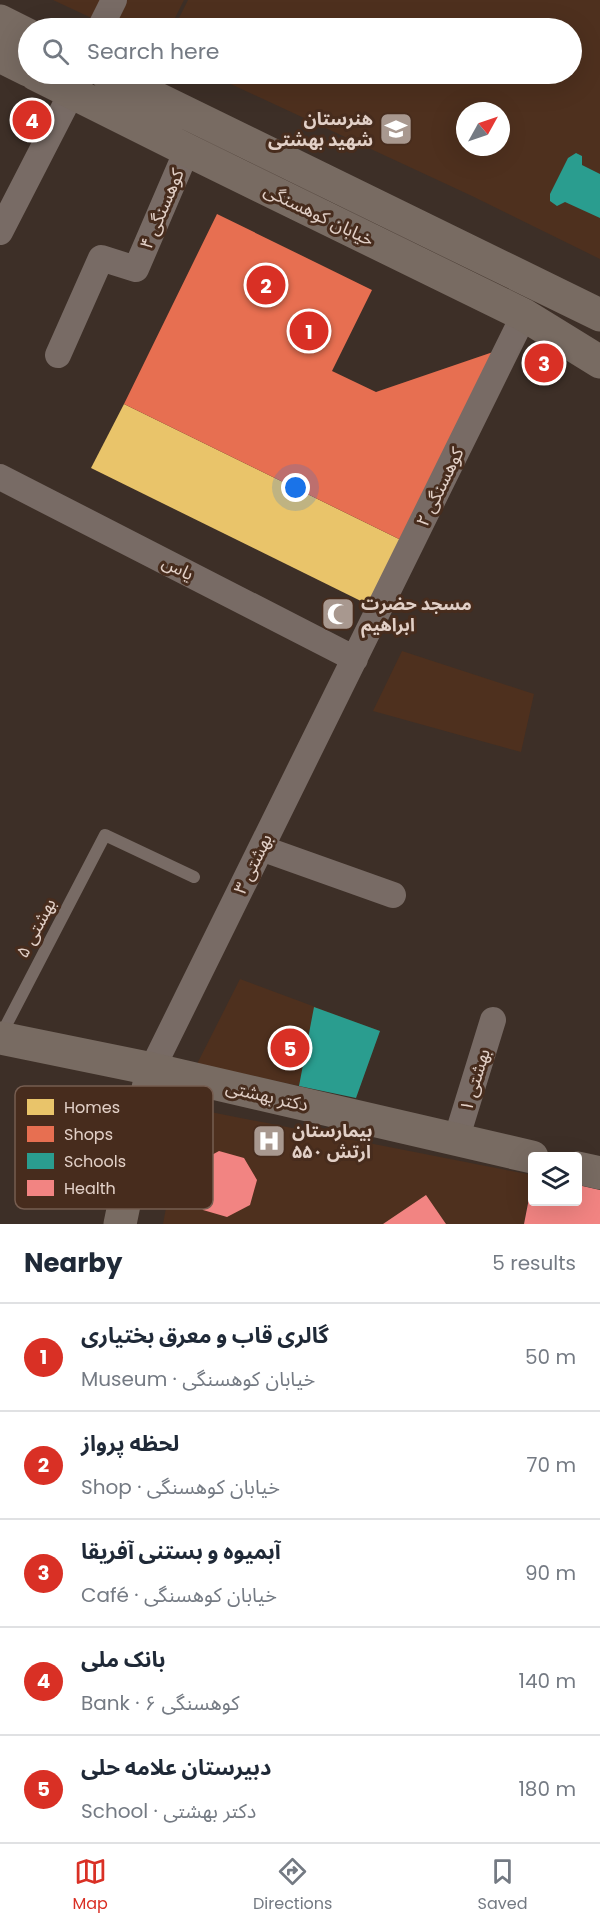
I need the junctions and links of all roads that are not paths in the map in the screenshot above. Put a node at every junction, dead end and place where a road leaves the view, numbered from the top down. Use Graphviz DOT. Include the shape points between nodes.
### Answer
graph roads {
  1 [pos="114,0"];
  2 [pos="105,18"];
  3 [pos="0,21"];
  4 [pos="18,30"];
  5 [pos="0,56"];
  6 [pos="18,65"];
  7 [pos="56,84"];
  8 [pos="127,84"];
  9 [pos="72,92"];
  10 [pos="187,150"];
  11 [pos="0,232"];
  12 [pos="596,314"];
  13 [pos="524,315"];
  14 [pos="588,354"];
  15 [pos="58,355"];
  16 [pos="0,477"];
  17 [pos="355,659"];
  18 [pos="261,848"];
  19 [pos="194,877"];
  20 [pos="393,895"];
  21 [pos="493,1020"];
  22 [pos="0,1037"];
  23 [pos="152,1069"];
  24 [pos="148,1086"];
  25 [pos="456,1140"];
  26 [pos="528,1156"];
  27 [pos="582,1169"];
  28 [pos="600,1173"];
  29 [pos="123,1209"];
  30 [pos="120,1224"];
  1 -- 2 [label="street"];
  3 -- 4 [label="main road"];
  5 -- 6 [label="main road"];
  7 -- 9 [label="main road, خیابان کوهسنگی"];
  8 -- 12 [label="main road, خیابان کوهسنگی"];
  9 -- 10 [label="main road, خیابان کوهسنگی"];
  9 -- 11 [label="street"];
  10 -- 13 [label="main road, خیابان کوهسنگی"];
  10 -- 15 [label="street, کوهسنگی ۴" via="136,269 101,258"];
  12 -- 14 [label="main road" via="583,341"];
  13 -- 14 [label="main road, خیابان کوهسنگی"];
  13 -- 17 [label="street, کوهسنگی ۲"];
  16 -- 17 [label="street, یاس"];
  17 -- 18 [label="street, بهشتی ۳"];
  18 -- 20 [label="street"];
  18 -- 23 [label="street, بهشتی ۳"];
  19 -- 22 [label="lane, بهشتی ۵" via="105,835"];
  21 -- 25 [label="street, بهشتی ۱"];
  22 -- 23 [label="main road, دکتر بهشتی"];
  23 -- 24 [label="main road"];
  23 -- 25 [label="main road, دکتر بهشتی"];
  25 -- 26 [label="main road, دکتر بهشتی"];
  27 -- 28 [label="main road"];
  29 -- 30 [label="main road"];
}
